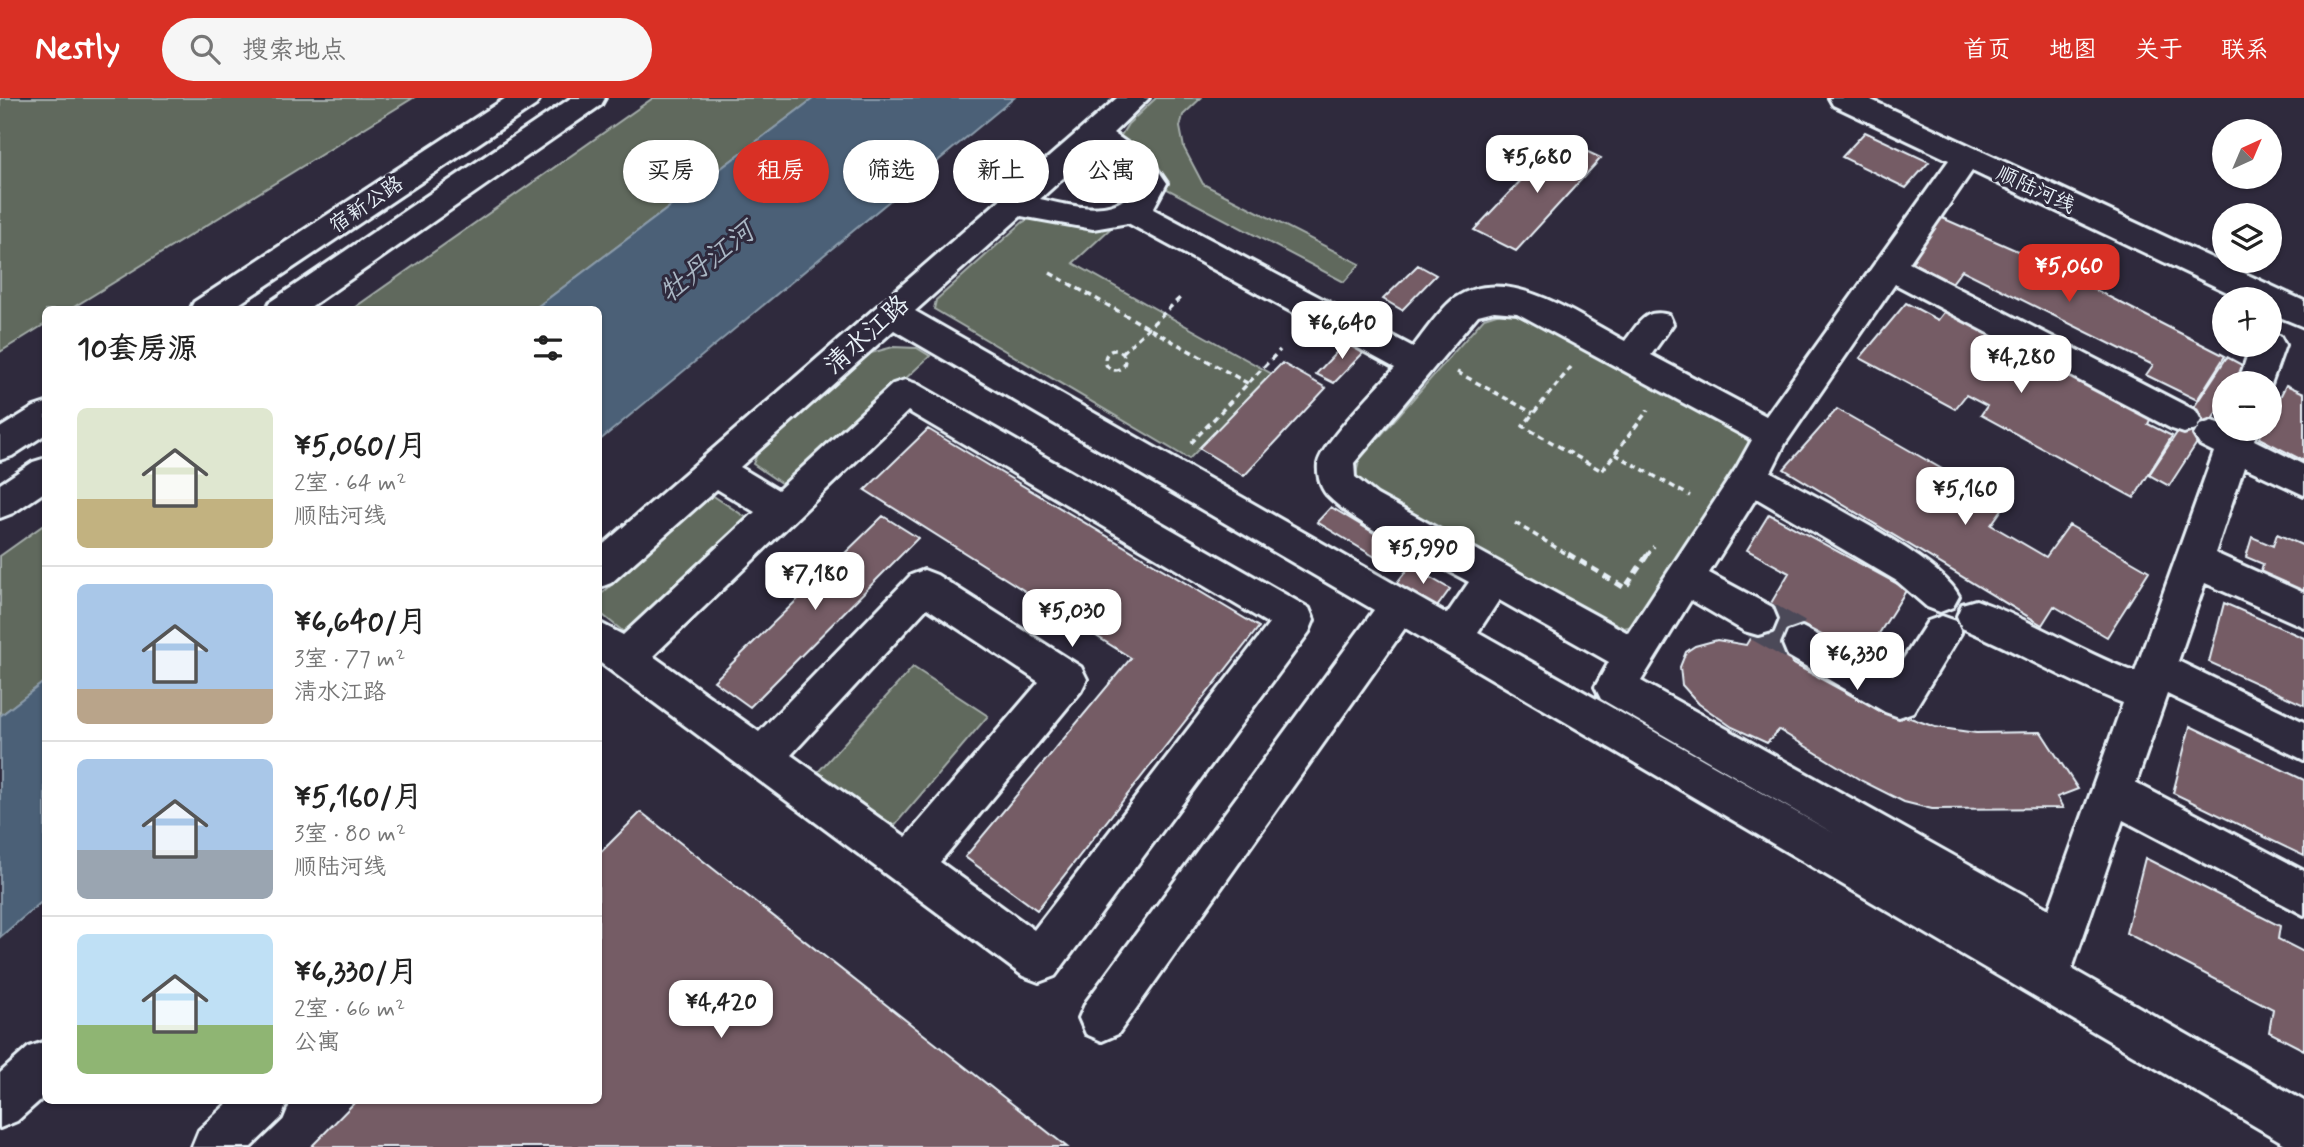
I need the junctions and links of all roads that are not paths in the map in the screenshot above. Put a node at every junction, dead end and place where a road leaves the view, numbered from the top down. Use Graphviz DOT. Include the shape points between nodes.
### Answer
graph roads {
  1 [pos="526,98"];
  2 [pos="591,98"];
  3 [pos="1135,98"];
  4 [pos="1843,98"];
  5 [pos="1094,134"];
  6 [pos="1102,140"];
  7 [pos="1966,156"];
  8 [pos="1140,203"];
  9 [pos="1015,204"];
  10 [pos="1889,267"];
  11 [pos="212,306"];
  12 [pos="288,306"];
  13 [pos="2293,310"];
  14 [pos="890,312"];
  15 [pos="1657,324"];
  16 [pos="2282,325"];
  17 [pos="1426,356"];
  18 [pos="1629,359"];
  19 [pos="42,419"];
  20 [pos="2212,430"];
  21 [pos="1772,435"];
  22 [pos="2214,441"];
  23 [pos="2232,441"];
  24 [pos="0,446"];
  25 [pos="714,469"];
  26 [pos="42,475"];
  27 [pos="1750,477"];
  28 [pos="2304,481"];
  29 [pos="0,503"];
  30 [pos="781,510"];
  31 [pos="2194,561"];
  32 [pos="602,568"];
  33 [pos="1493,578"];
  34 [pos="1685,578"];
  35 [pos="1399,606"];
  36 [pos="2304,611"];
  37 [pos="1952,615"];
  38 [pos="1758,619"];
  39 [pos="1453,637"];
  40 [pos="1802,644"];
  41 [pos="612,648"];
  42 [pos="1634,657"];
  43 [pos="2152,682"];
  44 [pos="2304,742"];
  45 [pos="761,758"];
  46 [pos="2112,792"];
  47 [pos="909,866"];
  48 [pos="2304,894"];
  49 [pos="2060,940"];
  50 [pos="2046,978"];
  51 [pos="1102,1018"];
  52 [pos="42,1067"];
  53 [pos="0,1104"];
  54 [pos="261,1104"];
  55 [pos="2304,1128"];
  56 [pos="216,1147"];
  1 -- 11 [label="main road, 宿新公路"];
  2 -- 12 [label="main road, 宿新公路"];
  3 -- 5 [label="main road, 清水江路"];
  4 -- 7 [label="main road, 顺陆河线"];
  5 -- 6 [label="main road"];
  5 -- 9 [label="main road, 清水江路"];
  7 -- 10 [label="main road"];
  7 -- 13 [label="main road, 顺陆河线"];
  8 -- 9 [label="main road" via="1116,216 1087,219"];
  8 -- 17 [label="main road"];
  9 -- 14 [label="main road, 清水江路"];
  10 -- 20 [label="main road"];
  10 -- 21 [label="main road"];
  13 -- 16 [label="main road"];
  14 -- 25 [label="main road, 清水江路"];
  14 -- 35 [label="main road"];
  15 -- 18 [label="main road"];
  17 -- 18 [label="main road" via="1466,307 1499,298 1524,302"];
  17 -- 33 [label="main road" via="1340,455 1338,482 1364,505"];
  18 -- 21 [label="main road"];
  19 -- 24 [label="main road"];
  21 -- 27 [label="main road"];
  22 -- 31 [label="main road"];
  23 -- 28 [label="main road"];
  25 -- 30 [label="main road"];
  25 -- 32 [label="main road, 清水江路"];
  26 -- 29 [label="main road"];
  27 -- 34 [label="main road"];
  27 -- 37 [label="main road" via="1910,570"];
  30 -- 41 [label="main road"];
  30 -- 47 [label="main road" via="905,393 1295,620 1038,960"];
  31 -- 36 [label="main road"];
  31 -- 43 [label="main road"];
  33 -- 39 [label="main road"];
  33 -- 42 [label="main road"];
  34 -- 38 [label="main road"];
  34 -- 42 [label="main road"];
  35 -- 39 [label="main road"];
  35 -- 51 [label="main road"];
  37 -- 40 [label="main road" via="1899,699"];
  37 -- 43 [label="main road" via="2017,633 2093,674"];
  39 -- 50 [label="main road"];
  41 -- 45 [label="main road"];
  42 -- 49 [label="main road" via="1615,687"];
  43 -- 44 [label="main road"];
  43 -- 46 [label="main road"];
  45 -- 47 [label="main road"];
  45 -- 47 [label="main road" via="924,586 1067,679"];
  46 -- 48 [label="main road"];
  46 -- 49 [label="main road"];
  49 -- 50 [label="main road"];
  50 -- 55 [label="main road"];
  52 -- 53 [label="main road"];
  54 -- 56 [label="main road"];
}
